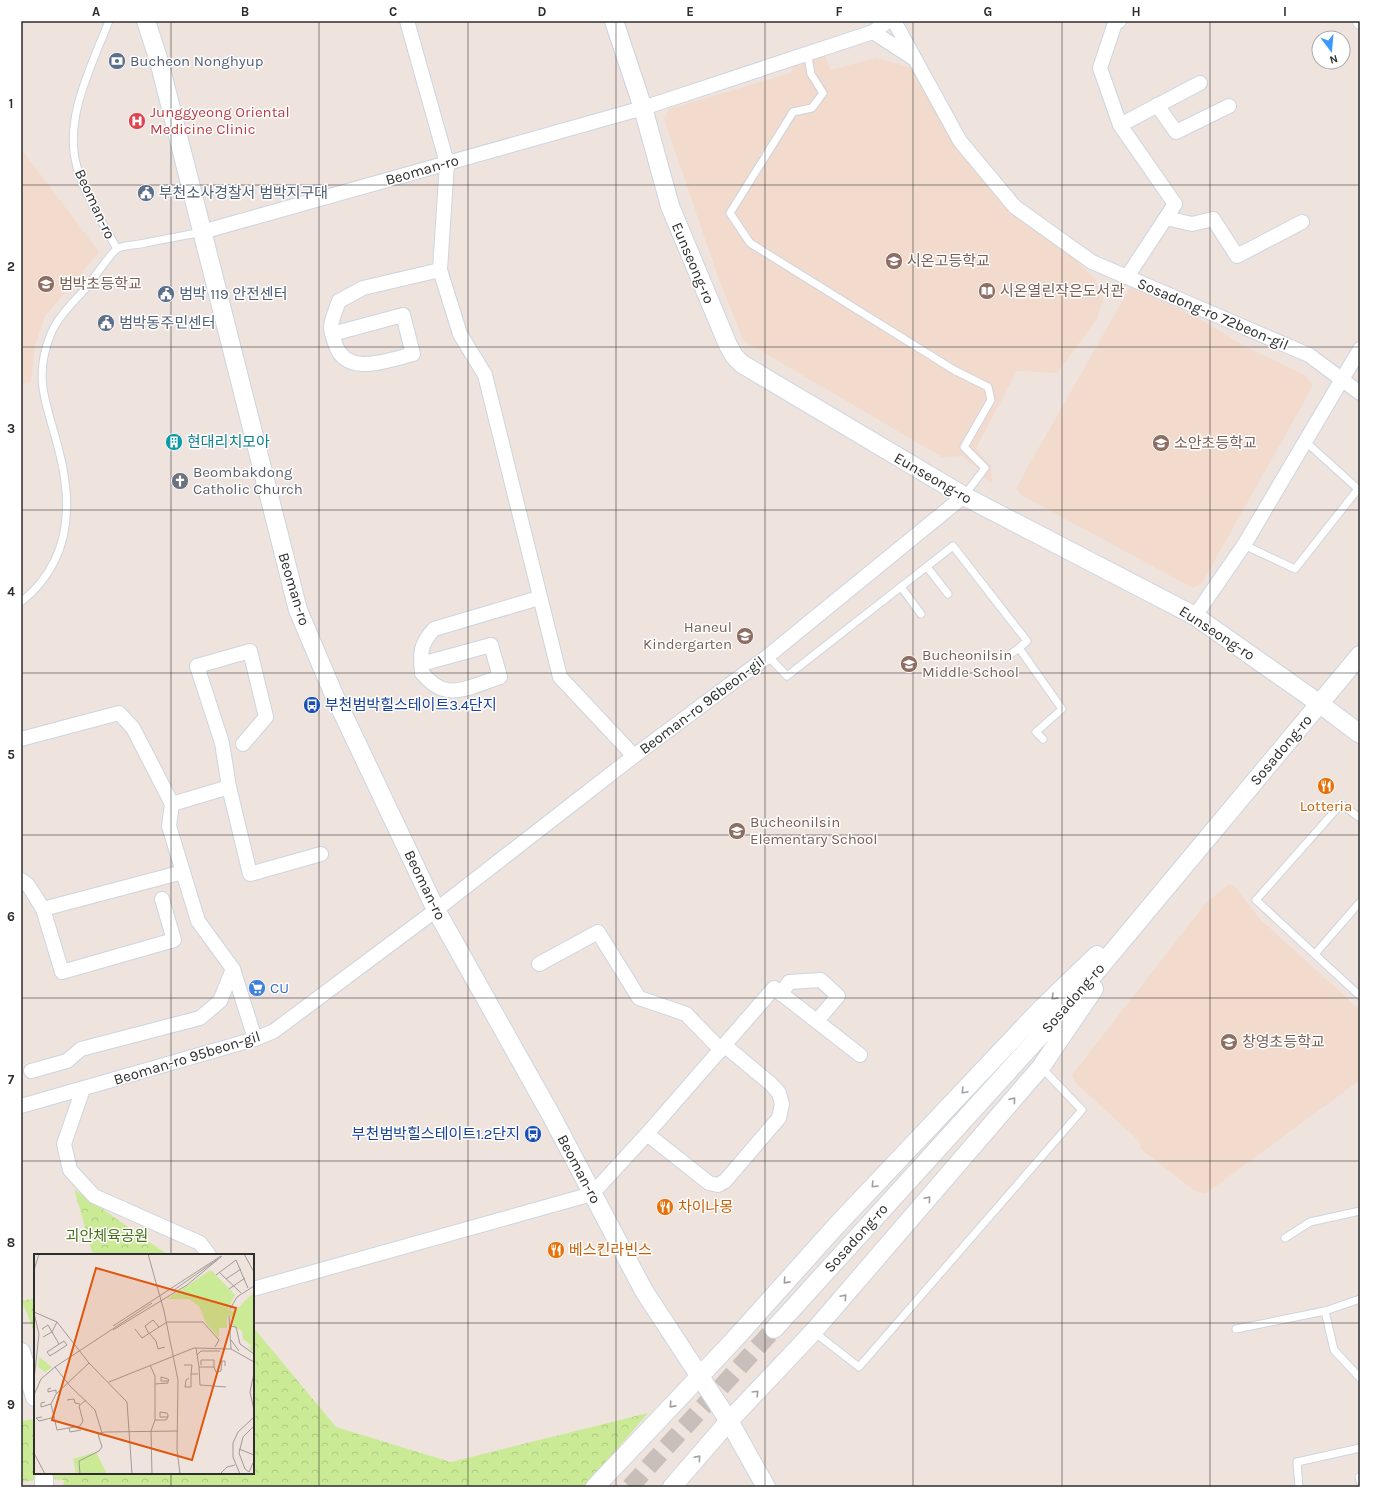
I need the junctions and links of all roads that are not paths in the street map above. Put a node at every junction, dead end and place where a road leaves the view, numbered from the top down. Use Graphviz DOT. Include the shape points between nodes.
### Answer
graph roads {
  1 [pos="109,21"];
  2 [pos="146,21"];
  3 [pos="407,21"];
  4 [pos="614,21"];
  5 [pos="888,21"];
  6 [pos="894,21"];
  7 [pos="1119,21"];
  8 [pos="873,32"];
  9 [pos="805,54"];
  10 [pos="914,58"];
  11 [pos="1200,83"];
  12 [pos="1157,106"];
  13 [pos="1228,106"];
  14 [pos="643,108"];
  15 [pos="1120,125"];
  16 [pos="447,163"];
  17 [pos="1166,218"];
  18 [pos="1302,222"];
  19 [pos="202,232"];
  20 [pos="117,249"];
  21 [pos="440,270"];
  22 [pos="1127,277"];
  23 [pos="332,334"];
  24 [pos="1360,349"];
  25 [pos="1343,380"];
  26 [pos="1360,393"];
  27 [pos="1306,442"];
  28 [pos="964,496"];
  29 [pos="1244,545"];
  30 [pos="927,567"];
  31 [pos="901,587"];
  32 [pos="948,594"];
  33 [pos="539,598"];
  34 [pos="21,602"];
  35 [pos="921,614"];
  36 [pos="1196,616"];
  37 [pos="1019,648"];
  38 [pos="1360,655"];
  39 [pos="768,656"];
  40 [pos="1005,658"];
  41 [pos="421,664"];
  42 [pos="1320,704"];
  43 [pos="1360,734"];
  44 [pos="21,739"];
  45 [pos="1043,739"];
  46 [pos="242,744"];
  47 [pos="634,756"];
  48 [pos="229,787"];
  49 [pos="172,804"];
  50 [pos="1360,818"];
  51 [pos="321,854"];
  52 [pos="183,872"];
  53 [pos="21,880"];
  54 [pos="1161,891"];
  55 [pos="162,899"];
  56 [pos="1360,902"];
  57 [pos="43,909"];
  58 [pos="436,910"];
  59 [pos="1315,954"];
  60 [pos="539,964"];
  61 [pos="233,968"];
  62 [pos="781,994"];
  63 [pos="1360,996"];
  64 [pos="817,1021"];
  65 [pos="255,1039"];
  66 [pos="723,1047"];
  67 [pos="860,1055"];
  68 [pos="1042,1067"];
  69 [pos="31,1071"];
  70 [pos="83,1089"];
  71 [pos="21,1106"];
  72 [pos="647,1134"];
  73 [pos="592,1194"];
  74 [pos="1360,1211"];
  75 [pos="1285,1238"];
  76 [pos="208,1254"];
  77 [pos="254,1289"];
  78 [pos="1360,1299"];
  79 [pos="1325,1311"];
  80 [pos="774,1329"];
  81 [pos="1236,1329"];
  82 [pos="813,1332"];
  83 [pos="21,1352"];
  84 [pos="698,1376"];
  85 [pos="1360,1378"];
  86 [pos="34,1394"];
  87 [pos="729,1421"];
  88 [pos="1360,1448"];
  89 [pos="1360,1477"];
  90 [pos="1360,1481"];
  91 [pos="601,1486"];
  92 [pos="672,1487"];
  93 [pos="766,1487"];
  94 [pos="1299,1487"];
  1 -- 20 [label="lane, Beoman-ro" via="80,97 72,144 77,167"];
  2 -- 19 [label="street, Beoman-ro" via="159,61"];
  3 -- 16 [label="street"];
  4 -- 14 [label="street, Eunseong-ro"];
  5 -- 8 [label="street"];
  6 -- 10 [label="street, Sosadong-ro 72beon-gil"];
  7 -- 15 [label="street" via="1115,23 1100,68"];
  8 -- 9 [label="street"];
  8 -- 10 [label="street, Sosadong-ro 72beon-gil"];
  9 -- 14 [label="street"];
  9 -- 28 [label="lane" via="808,57 810,74 823,93 812,108 792,112 730,213 750,243 954,370 988,386 991,400 964,447 985,468"];
  10 -- 22 [label="street, Sosadong-ro 72beon-gil" via="960,142 1015,207 1092,262"];
  11 -- 12 [label="street"];
  12 -- 13 [label="street" via="1176,132"];
  12 -- 15 [label="street"];
  14 -- 16 [label="street, Beoman-ro"];
  14 -- 28 [label="street, Eunseong-ro" via="677,224 734,356 754,373"];
  15 -- 17 [label="street" via="1175,204"];
  16 -- 19 [label="street, Beoman-ro"];
  16 -- 21 [label="street"];
  17 -- 18 [label="street" via="1192,224 1213,219 1237,256"];
  17 -- 22 [label="street"];
  19 -- 20 [label="lane"];
  19 -- 58 [label="street, Beoman-ro" via="298,610 334,695"];
  20 -- 34 [label="lane" via="58,320 44,358 41,385 67,492 67,522 60,551 49,572 35,591"];
  21 -- 23 [label="street" via="363,288 339,301 331,328"];
  21 -- 33 [label="street" via="460,334 485,375"];
  22 -- 25 [label="street, Sosadong-ro 72beon-gil" via="1309,355"];
  23 -- 23 [label="street" via="337,352 354,364 373,364 413,354 403,315"];
  24 -- 25 [label="street"];
  25 -- 26 [label="street, Sosadong-ro 72beon-gil"];
  25 -- 27 [label="street"];
  27 -- 29 [label="street"];
  27 -- 29 [label="lane" via="1358,489 1294,569"];
  28 -- 36 [label="street, Eunseong-ro"];
  28 -- 39 [label="street, Beoman-ro 96beon-gil"];
  29 -- 36 [label="street"];
  30 -- 31 [label="lane"];
  30 -- 32 [label="lane"];
  30 -- 37 [label="lane" via="954,546 1027,641"];
  31 -- 35 [label="lane"];
  31 -- 39 [label="lane" via="787,676"];
  33 -- 41 [label="street" via="434,629 424,641 420,652"];
  33 -- 47 [label="street" via="560,677"];
  36 -- 42 [label="street, Eunseong-ro"];
  37 -- 40 [label="lane"];
  37 -- 45 [label="lane" via="1062,709 1036,732"];
  38 -- 42 [label="street, Sosadong-ro"];
  39 -- 47 [label="street, Beoman-ro 96beon-gil"];
  41 -- 41 [label="street" via="422,673 432,683 448,690 466,688 500,677 491,645"];
  42 -- 43 [label="street, Eunseong-ro"];
  42 -- 54 [label="street, Sosadong-ro"];
  44 -- 49 [label="street" via="119,713 133,728"];
  46 -- 48 [label="street" via="266,716 250,651 197,666 222,743"];
  47 -- 58 [label="street, Beoman-ro 96beon-gil"];
  48 -- 49 [label="street"];
  48 -- 51 [label="street" via="250,874"];
  49 -- 52 [label="street" via="169,826"];
  50 -- 59 [label="lane" via="1341,804 1256,900"];
  52 -- 57 [label="street"];
  52 -- 61 [label="street" via="198,921"];
  53 -- 57 [label="street" via="28,885"];
  54 -- 68 [label="street"];
  54 -- 80 [label="street, Sosadong-ro" via="1070,1003"];
  54 -- 84 [label="street, one-way" via="1030,1021"];
  55 -- 57 [label="street" via="174,940 62,972"];
  56 -- 59 [label="lane"];
  58 -- 65 [label="street, Beoman-ro 95beon-gil" via="274,1031"];
  58 -- 73 [label="street, Beoman-ro" via="551,1115"];
  59 -- 63 [label="lane"];
  60 -- 66 [label="street" via="598,932 639,998 686,1014"];
  61 -- 65 [label="street"];
  61 -- 69 [label="street" via="220,1001 200,1018 81,1049 67,1061"];
  62 -- 64 [label="street"];
  62 -- 64 [label="street" via="789,982 821,980 838,996"];
  62 -- 66 [label="street" via="774,988"];
  64 -- 67 [label="street"];
  65 -- 70 [label="street, Beoman-ro 95beon-gil"];
  66 -- 72 [label="street"];
  66 -- 72 [label="street" via="771,1084 779,1093 782,1104 779,1118 725,1181 718,1185 709,1183"];
  82 -- 68 [label="street, one-way"];
  68 -- 82 [label="lane" via="1082,1110 859,1367"];
  70 -- 71 [label="street, Beoman-ro 95beon-gil"];
  70 -- 76 [label="street" via="64,1144 70,1170 94,1196 200,1243"];
  72 -- 73 [label="street"];
  73 -- 77 [label="street"];
  73 -- 84 [label="street, Beoman-ro" via="644,1291"];
  74 -- 75 [label="lane" via="1310,1222"];
  78 -- 79 [label="lane"];
  79 -- 81 [label="lane"];
  79 -- 85 [label="lane" via="1334,1350"];
  87 -- 82 [label="street, one-way"];
  83 -- 86 [label="street"];
  84 -- 87 [label="street, Beoman-ro"];
  84 -- 91 [label="street, one-way"];
  92 -- 87 [label="street, one-way"];
  87 -- 93 [label="street, Beoman-ro"];
  88 -- 94 [label="lane" via="1297,1462"];
  89 -- 90 [label="lane"];
}
